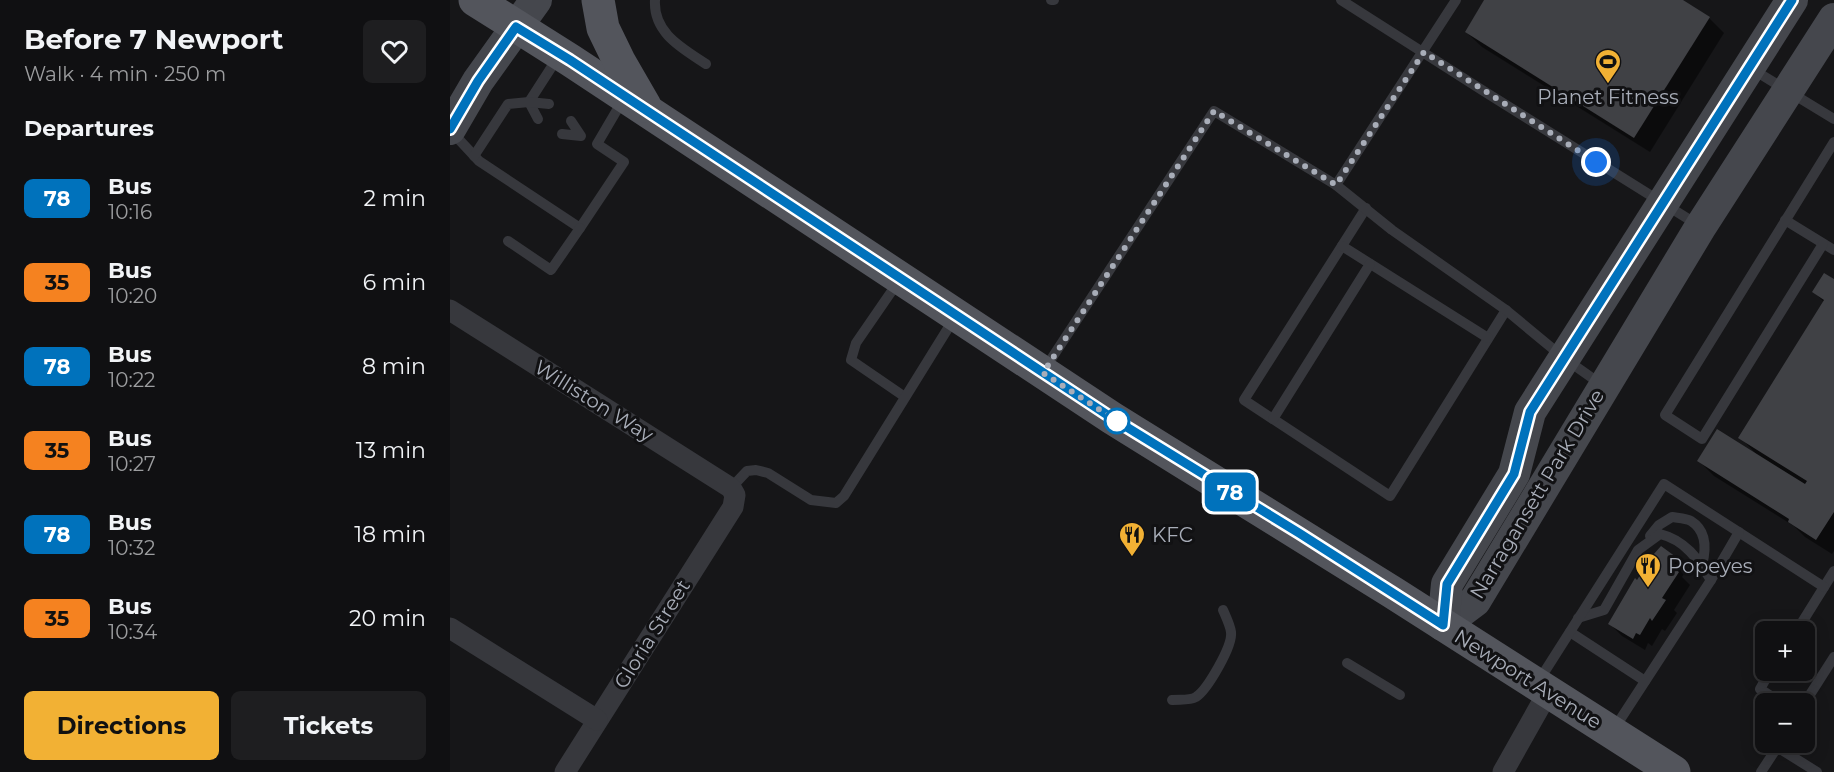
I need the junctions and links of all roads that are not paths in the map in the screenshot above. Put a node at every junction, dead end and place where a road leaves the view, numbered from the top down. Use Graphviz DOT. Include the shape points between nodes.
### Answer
graph roads {
  1 [pos="475,0"];
  2 [pos="536,0"];
  3 [pos="598,0"];
  4 [pos="655,0"];
  5 [pos="1341,0"];
  6 [pos="1456,0"];
  7 [pos="1792,0"];
  8 [pos="1834,19"];
  9 [pos="516,27"];
  10 [pos="1424,52"];
  11 [pos="560,54"];
  12 [pos="706,63"];
  13 [pos="1749,68"];
  14 [pos="1788,90"];
  15 [pos="529,102"];
  16 [pos="549,104"];
  17 [pos="637,105"];
  18 [pos="538,119"];
  19 [pos="1834,119"];
  20 [pos="571,121"];
  21 [pos="452,122"];
  22 [pos="562,134"];
  23 [pos="580,136"];
  24 [pos="1834,142"];
  25 [pos="597,144"];
  26 [pos="474,156"];
  27 [pos="1336,185"];
  28 [pos="1663,203"];
  29 [pos="1366,208"];
  30 [pos="1785,220"];
  31 [pos="1701,226"];
  32 [pos="580,228"];
  33 [pos="508,241"];
  34 [pos="1823,244"];
  35 [pos="1342,246"];
  36 [pos="1834,250"];
  37 [pos="1370,264"];
  38 [pos="899,279"];
  39 [pos="450,310"];
  40 [pos="1506,310"];
  41 [pos="956,316"];
  42 [pos="1488,338"];
  43 [pos="1564,358"];
  44 [pos="1043,373"];
  45 [pos="1604,386"];
  46 [pos="905,397"];
  47 [pos="1273,419"];
  48 [pos="733,492"];
  49 [pos="1739,532"];
  50 [pos="1638,550"];
  51 [pos="1702,565"];
  52 [pos="1829,579"];
  53 [pos="1711,580"];
  54 [pos="1223,610"];
  55 [pos="1578,618"];
  56 [pos="1803,621"];
  57 [pos="1443,625"];
  58 [pos="450,628"];
  59 [pos="1569,632"];
  60 [pos="1833,662"];
  61 [pos="1347,663"];
  62 [pos="1645,681"];
  63 [pos="1765,681"];
  64 [pos="1542,688"];
  65 [pos="1766,693"];
  66 [pos="1812,693"];
  67 [pos="1400,695"];
  68 [pos="1172,700"];
  69 [pos="597,720"];
  70 [pos="1612,733"];
  71 [pos="1773,753"];
  72 [pos="1790,753"];
  73 [pos="565,772"];
  74 [pos="1503,772"];
  75 [pos="1674,772"];
  76 [pos="1761,772"];
  77 [pos="1817,772"];
  1 -- 9 [label="main road, Newport Avenue"];
  2 -- 9 [label="street"];
  3 -- 17 [label="main road" via="603,28"];
  4 -- 12 [label="lane" via="657,23 678,46"];
  5 -- 10 [label="lane"];
  6 -- 10 [label="lane"];
  7 -- 13 [label="street, Narragansett Park Drive"];
  8 -- 14 [label="street, Narragansett Park Drive"];
  9 -- 11 [label="main road, Newport Avenue"];
  9 -- 21 [label="street"];
  10 -- 27 [label="lane"];
  10 -- 28 [label="lane"];
  11 -- 15 [label="lane"];
  11 -- 17 [label="main road, Newport Avenue"];
  13 -- 14 [label="lane"];
  13 -- 28 [label="street, Narragansett Park Drive"];
  14 -- 19 [label="lane"];
  14 -- 31 [label="street, Narragansett Park Drive"];
  15 -- 16 [label="lane"];
  15 -- 18 [label="lane"];
  15 -- 26 [label="lane" via="508,104"];
  17 -- 25 [label="lane"];
  17 -- 38 [label="main road, Newport Avenue"];
  20 -- 23 [label="lane"];
  21 -- 26 [label="lane"];
  22 -- 23 [label="lane"];
  23 -- 25 [label="lane"];
  24 -- 30 [label="lane"];
  25 -- 32 [label="lane" via="624,162"];
  26 -- 32 [label="lane"];
  27 -- 29 [label="lane"];
  27 -- 44 [label="lane" via="1214,111"];
  28 -- 31 [label="lane"];
  28 -- 43 [label="street, Narragansett Park Drive"];
  29 -- 35 [label="lane"];
  29 -- 40 [label="lane"];
  30 -- 34 [label="lane"];
  30 -- 34 [label="lane" via="1665,416 1702,439"];
  31 -- 45 [label="street, Narragansett Park Drive"];
  32 -- 33 [label="lane" via="552,270"];
  34 -- 36 [label="lane"];
  35 -- 37 [label="lane"];
  35 -- 47 [label="lane" via="1244,400"];
  37 -- 42 [label="lane"];
  37 -- 47 [label="lane"];
  38 -- 41 [label="main road, Newport Avenue"];
  38 -- 46 [label="lane" via="856,343 851,360"];
  39 -- 48 [label="street, Williston Way"];
  40 -- 42 [label="lane"];
  40 -- 43 [label="lane"];
  41 -- 44 [label="main road, Newport Avenue"];
  41 -- 46 [label="lane"];
  42 -- 47 [label="lane" via="1389,496"];
  43 -- 45 [label="lane"];
  43 -- 57 [label="street, Narragansett Park Drive" via="1530,412 1514,474 1447,584"];
  44 -- 57 [label="main road, Newport Avenue"];
  45 -- 57 [label="street, Narragansett Park Drive" via="1475,601"];
  46 -- 48 [label="lane" via="836,503 811,501 768,473 756,470 747,471"];
  48 -- 69 [label="street, Gloria Street" via="733,507"];
  49 -- 52 [label="lane"];
  49 -- 53 [label="lane"];
  49 -- 55 [label="lane" via="1664,484"];
  50 -- 51 [label="lane" via="1660,534 1674,538"];
  50 -- 51 [label="lane" via="1659,525 1672,518 1690,521 1700,531 1706,548"];
  50 -- 55 [label="lane" via="1604,610"];
  51 -- 53 [label="lane"];
  52 -- 56 [label="lane"];
  53 -- 62 [label="lane"];
  54 -- 68 [label="lane" via="1231,631 1228,650 1204,690 1191,699"];
  55 -- 59 [label="lane"];
  57 -- 64 [label="main road, Newport Avenue"];
  58 -- 69 [label="street"];
  59 -- 62 [label="lane"];
  59 -- 64 [label="lane"];
  60 -- 66 [label="lane"];
  61 -- 67 [label="lane"];
  62 -- 70 [label="lane"];
  63 -- 65 [label="lane" via="1760,689"];
  64 -- 70 [label="main road, Newport Avenue"];
  64 -- 74 [label="street"];
  69 -- 73 [label="street, Gloria Street"];
  70 -- 75 [label="main road, Newport Avenue"];
  71 -- 76 [label="lane"];
  72 -- 77 [label="lane"];
}
